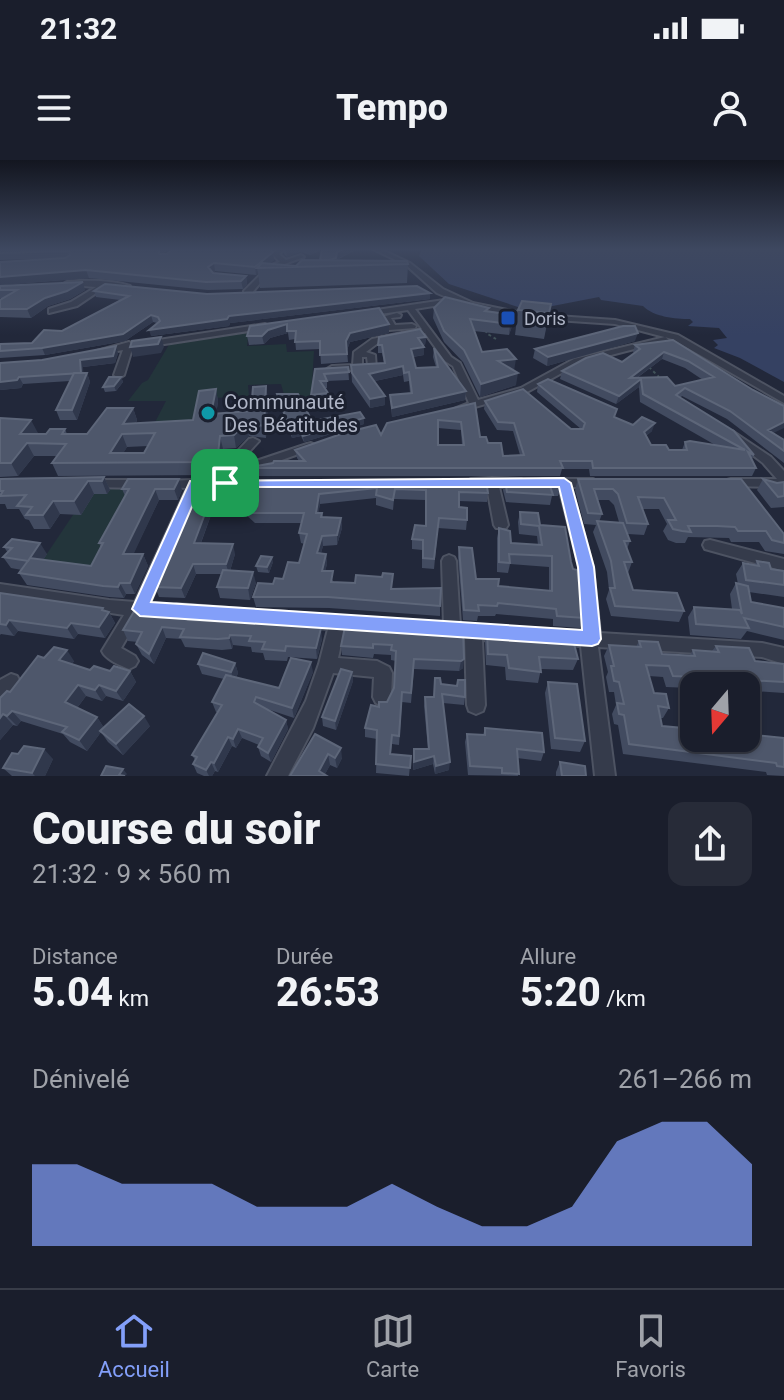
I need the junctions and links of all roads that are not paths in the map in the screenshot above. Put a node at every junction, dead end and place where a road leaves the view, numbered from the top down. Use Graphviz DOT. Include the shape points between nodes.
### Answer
graph roads {
  1 [pos="82,278"];
  2 [pos="418,278"];
  3 [pos="247,279"];
  4 [pos="260,280"];
  5 [pos="79,282"];
  6 [pos="59,283"];
  7 [pos="105,284"];
  8 [pos="132,287"];
  9 [pos="262,292"];
  10 [pos="247,293"];
  11 [pos="234,294"];
  12 [pos="456,301"];
  13 [pos="52,311"];
  14 [pos="412,311"];
  15 [pos="360,315"];
  16 [pos="276,324"];
  17 [pos="426,328"];
  18 [pos="142,335"];
  19 [pos="670,339"];
  20 [pos="129,345"];
  21 [pos="87,353"];
  22 [pos="315,370"];
  23 [pos="119,375"];
  24 [pos="544,379"];
  25 [pos="562,387"];
  26 [pos="524,390"];
  27 [pos="784,402"];
  28 [pos="539,403"];
  29 [pos="475,405"];
  30 [pos="446,411"];
  31 [pos="721,426"];
  32 [pos="253,441"];
  33 [pos="325,441"];
  34 [pos="251,467"];
  35 [pos="784,481"];
  36 [pos="492,482"];
  37 [pos="225,483"];
  38 [pos="256,483"];
  39 [pos="461,483"];
  40 [pos="564,483"];
  41 [pos="607,483"];
  42 [pos="717,483"];
  43 [pos="741,483"];
  44 [pos="70,484"];
  45 [pos="195,484"];
  46 [pos="756,502"];
  47 [pos="501,525"];
  48 [pos="710,545"];
  49 [pos="449,561"];
  50 [pos="784,565"];
  51 [pos="0,590"];
  52 [pos="138,609"];
  53 [pos="337,623"];
  54 [pos="380,626"];
  55 [pos="473,632"];
  56 [pos="590,638"];
  57 [pos="784,656"];
  58 [pos="129,661"];
  59 [pos="329,665"];
  60 [pos="382,697"];
  61 [pos="476,705"];
  62 [pos="277,776"];
  63 [pos="608,776"];
  1 -- 5 [label="street"];
  2 -- 12 [label="street"];
  3 -- 4 [label="street"];
  4 -- 10 [label="street"];
  5 -- 6 [label="street"];
  5 -- 7 [label="street"];
  7 -- 8 [label="street"];
  7 -- 13 [label="street"];
  9 -- 10 [label="street"];
  10 -- 11 [label="street"];
  12 -- 14 [label="street"];
  12 -- 19 [label="street" via="503,315 613,324"];
  14 -- 15 [label="street"];
  14 -- 17 [label="street"];
  14 -- 17 [label="street" via="385,317 393,328"];
  16 -- 20 [label="street"];
  17 -- 22 [label="street" via="375,341 357,354 371,355 373,367"];
  17 -- 29 [label="street" via="457,365"];
  18 -- 20 [label="street"];
  19 -- 24 [label="street" via="577,361"];
  19 -- 27 [label="street"];
  20 -- 21 [label="street"];
  20 -- 23 [label="street"];
  24 -- 25 [label="street"];
  24 -- 26 [label="street"];
  26 -- 28 [label="street"];
  26 -- 29 [label="street"];
  29 -- 30 [label="street"];
  31 -- 35 [label="street" via="767,460"];
  32 -- 34 [label="street" via="241,454"];
  33 -- 34 [label="street"];
  34 -- 37 [label="street"];
  35 -- 43 [label="street"];
  36 -- 39 [label="street"];
  36 -- 40 [label="street"];
  36 -- 47 [label="street"];
  37 -- 38 [label="street"];
  37 -- 45 [label="street"];
  40 -- 41 [label="street"];
  40 -- 56 [label="street" via="586,567"];
  42 -- 43 [label="street"];
  43 -- 46 [label="street"];
  44 -- 45 [label="street"];
  45 -- 52 [label="street"];
  48 -- 50 [label="street"];
  49 -- 55 [label="street" via="444,630"];
  51 -- 52 [label="street"];
  52 -- 53 [label="street"];
  52 -- 58 [label="street" via="110,651"];
  53 -- 54 [label="street"];
  53 -- 59 [label="street"];
  55 -- 56 [label="street"];
  55 -- 61 [label="street"];
  56 -- 57 [label="street"];
  56 -- 63 [label="street"];
  59 -- 60 [label="street" via="377,669 383,673"];
  59 -- 62 [label="street" via="297,743"];
}
